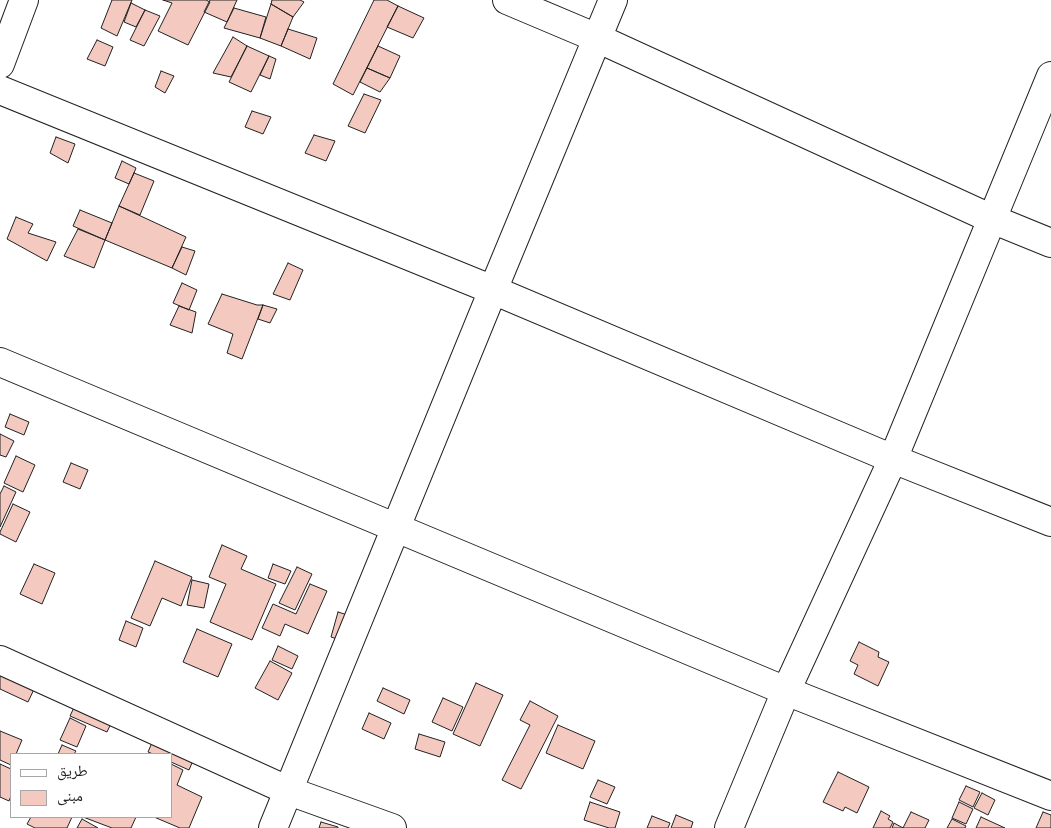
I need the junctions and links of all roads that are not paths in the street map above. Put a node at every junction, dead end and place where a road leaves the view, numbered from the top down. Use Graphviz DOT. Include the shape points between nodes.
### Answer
graph roads {
  1 [pos="24,0"];
  2 [pos="507,0"];
  3 [pos="613,0"];
  4 [pos="597,38"];
  5 [pos="0,64"];
  6 [pos="1051,76"];
  7 [pos="0,90"];
  8 [pos="992,219"];
  9 [pos="1051,243"];
  10 [pos="493,290"];
  11 [pos="0,362"];
  12 [pos="893,459"];
  13 [pos="1051,522"];
  14 [pos="396,527"];
  15 [pos="0,660"];
  16 [pos="786,691"];
  17 [pos="289,791"];
  18 [pos="1051,796"];
  19 [pos="273,828"];
  20 [pos="392,828"];
  21 [pos="730,828"];
  1 -- 5 [label="street"];
  2 -- 4 [label="street"];
  3 -- 4 [label="street"];
  4 -- 8 [label="street"];
  4 -- 10 [label="street"];
  6 -- 8 [label="street"];
  7 -- 10 [label="street"];
  8 -- 9 [label="street"];
  8 -- 12 [label="street"];
  10 -- 12 [label="street"];
  10 -- 14 [label="street"];
  11 -- 14 [label="street"];
  12 -- 13 [label="street"];
  12 -- 16 [label="street"];
  14 -- 16 [label="street"];
  14 -- 17 [label="street"];
  15 -- 17 [label="street"];
  16 -- 18 [label="street"];
  16 -- 21 [label="street"];
  17 -- 19 [label="street"];
  17 -- 20 [label="street"];
}
